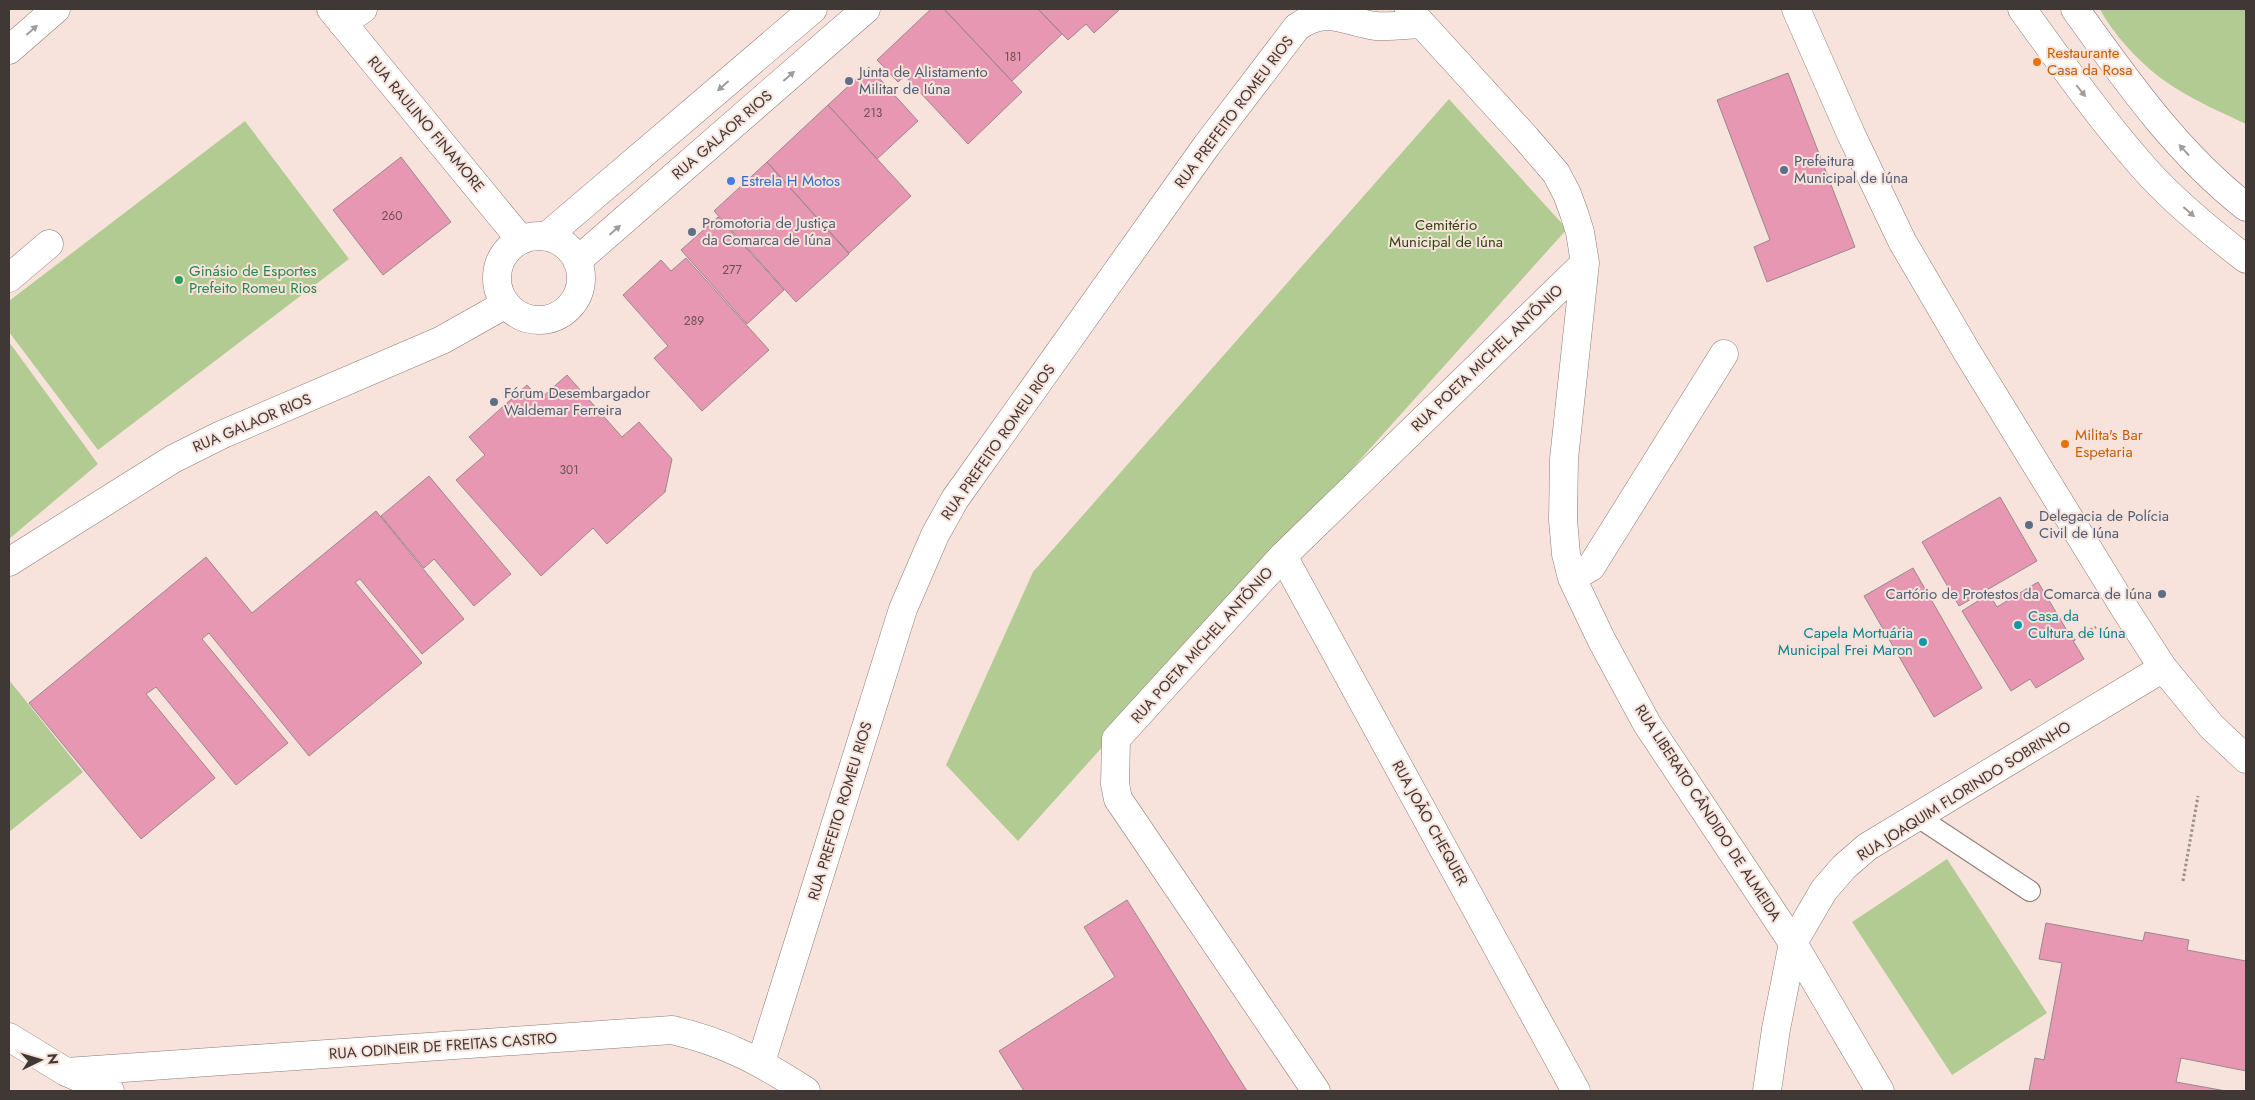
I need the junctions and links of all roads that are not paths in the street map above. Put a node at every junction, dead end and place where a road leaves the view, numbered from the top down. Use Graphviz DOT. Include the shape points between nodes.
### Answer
graph roads {
  1 [pos="56,9"];
  2 [pos="813,9"];
  3 [pos="866,9"];
  4 [pos="1796,9"];
  5 [pos="2022,9"];
  6 [pos="2075,9"];
  7 [pos="346,13"];
  8 [pos="1414,16"];
  9 [pos="9,50"];
  10 [pos="2246,207"];
  11 [pos="534,238"];
  12 [pos="49,244"];
  13 [pos="2246,259"];
  14 [pos="577,261"];
  15 [pos="1585,263"];
  16 [pos="9,278"];
  17 [pos="506,304"];
  18 [pos="1724,354"];
  19 [pos="1283,556"];
  20 [pos="9,562"];
  21 [pos="1572,578"];
  22 [pos="2163,668"];
  23 [pos="2246,759"];
  24 [pos="1918,817"];
  25 [pos="2030,891"];
  26 [pos="1793,943"];
  27 [pos="9,1037"];
  28 [pos="761,1062"];
  29 [pos="66,1072"];
  30 [pos="110,1091"];
  31 [pos="806,1091"];
  32 [pos="1316,1091"];
  33 [pos="1576,1091"];
  34 [pos="1767,1091"];
  35 [pos="1880,1091"];
  9 -- 1 [label="street, one-way"];
  2 -- 11 [label="street, one-way"];
  14 -- 3 [label="street, RUA GALAOR RIOS, one-way"];
  4 -- 22 [label="street" via="1902,241 2124,609"];
  5 -- 13 [label="street, one-way" via="2078,86 2145,169"];
  10 -- 6 [label="street, one-way" via="2211,178 2164,128"];
  7 -- 11 [label="street, RUA RAULINO FINAMORE"];
  8 -- 15 [label="street, RUA LIBERATO CÂNDIDO DE ALMEIDA" via="1556,173 1580,232"];
  8 -- 28 [label="street, RUA PREFEITO ROMEU RIOS" via="1380,26 1323,15 1297,27 1207,145 955,499 935,535 903,609"];
  11 -- 14 [label="street" via="560,241"];
  11 -- 17 [label="street" via="509,248 500,261 499,291"];
  12 -- 16 [label="street"];
  14 -- 17 [label="street" via="581,274 575,300 555,317 542,320 523,316"];
  15 -- 19 [label="street, RUA POETA MICHEL ANTÔNIO"];
  15 -- 21 [label="street, RUA LIBERATO CÂNDIDO DE ALMEIDA" via="1564,459 1563,520"];
  17 -- 20 [label="street, RUA GALAOR RIOS" via="442,340 221,435 173,459"];
  18 -- 21 [label="street" via="1591,567"];
  19 -- 32 [label="street, RUA POETA MICHEL ANTÔNIO" via="1116,740 1115,784 1118,799 1129,818"];
  19 -- 33 [label="street, RUA JOÃO CHEQUER"];
  21 -- 26 [label="street, RUA LIBERATO CÂNDIDO DE ALMEIDA" via="1647,724"];
  22 -- 23 [label="street" via="2211,726"];
  22 -- 24 [label="street, RUA JOAQUIM FLORINDO SOBRINHO"];
  24 -- 25 [label="lane"];
  24 -- 26 [label="street, RUA JOAQUIM FLORINDO SOBRINHO" via="1867,848 1844,867 1824,890"];
  26 -- 34 [label="street, RUA JOAQUIM FLORINDO SOBRINHO"];
  26 -- 35 [label="street, RUA LIBERATO CÂNDIDO DE ALMEIDA"];
  27 -- 29 [label="street"];
  28 -- 29 [label="street, RUA ODINEIR DE FREITAS CASTRO" via="704,1037 672,1030"];
  28 -- 31 [label="street, RUA ODINEIR DE FREITAS CASTRO"];
  29 -- 30 [label="street"];
}
